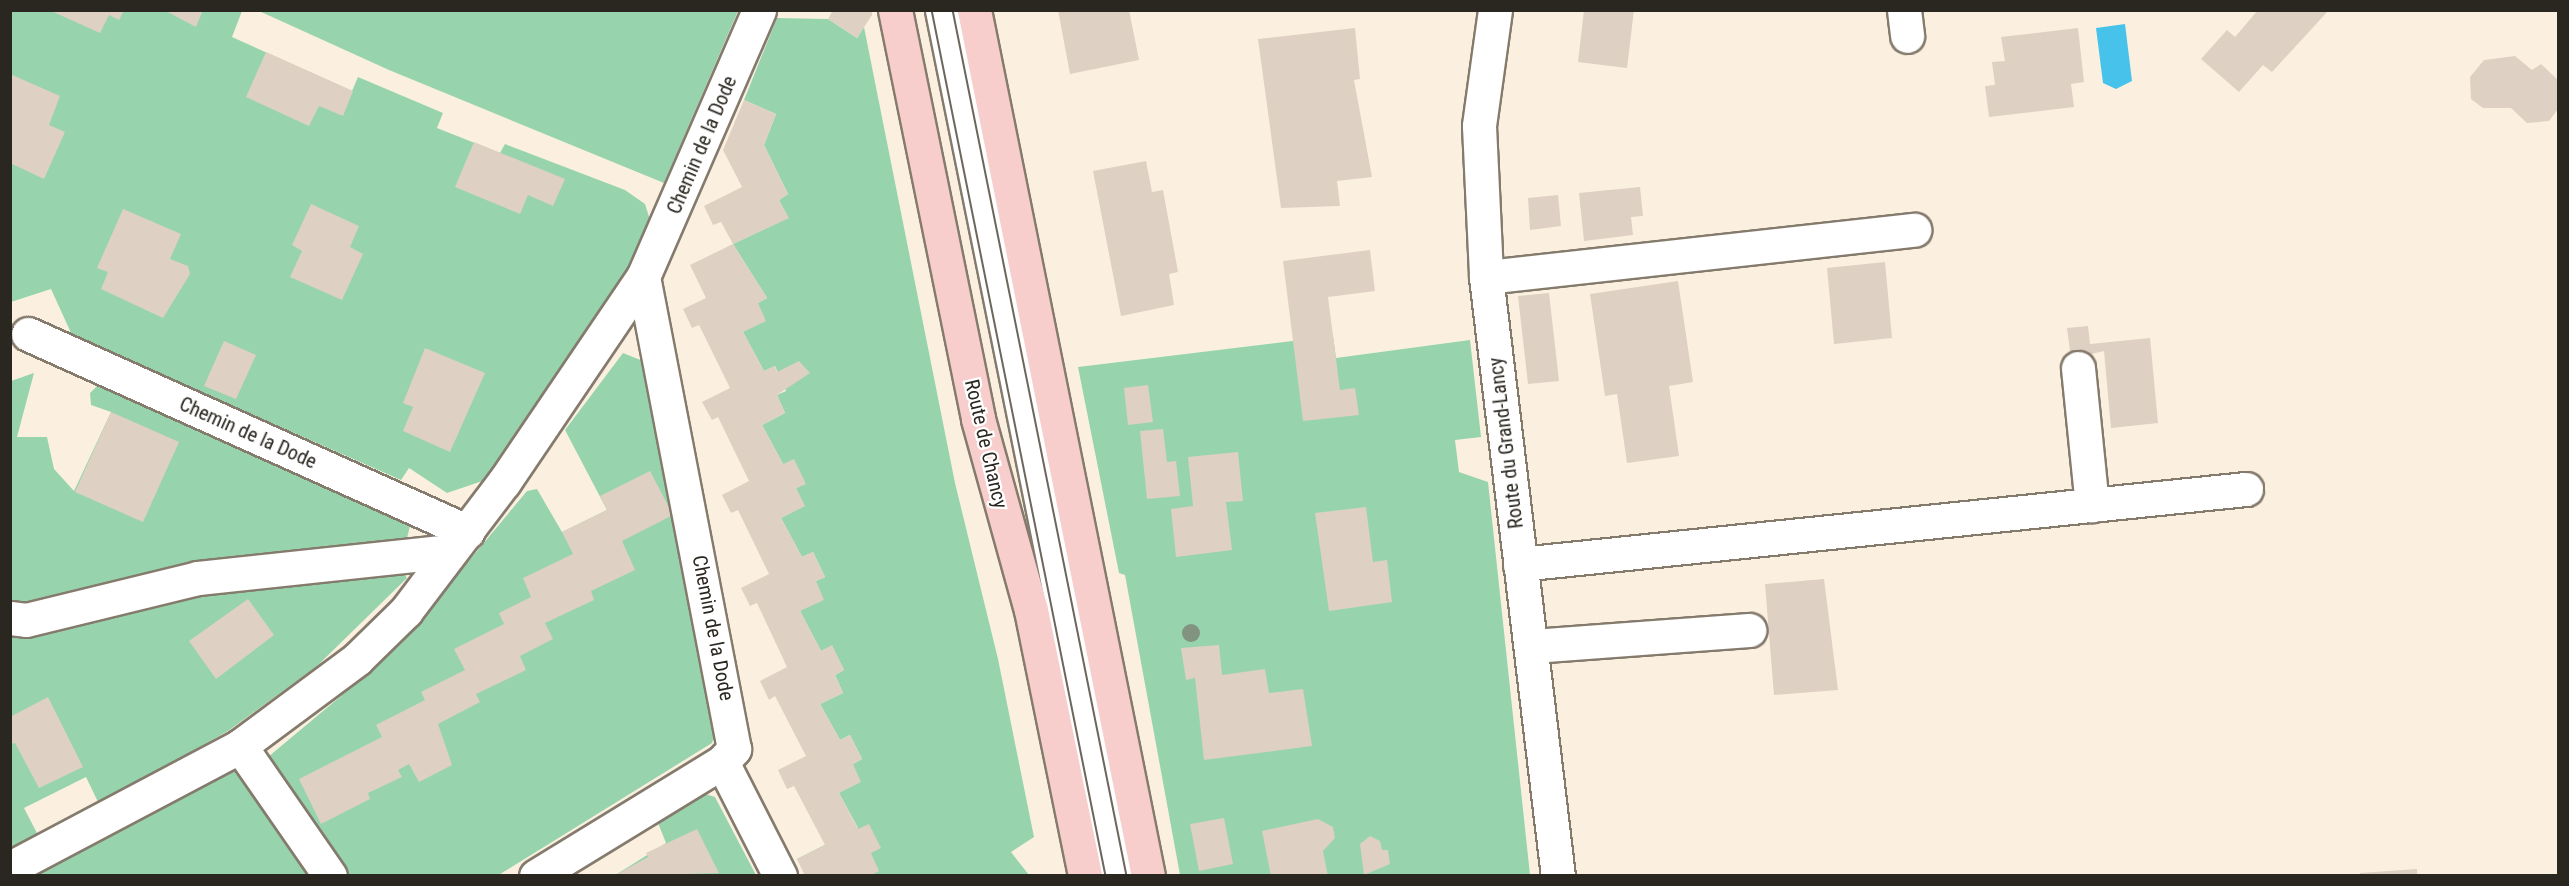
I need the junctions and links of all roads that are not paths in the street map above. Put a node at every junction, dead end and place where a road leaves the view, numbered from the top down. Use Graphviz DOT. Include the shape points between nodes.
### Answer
graph roads {
  1 [pos="759,10"];
  2 [pos="895,10"];
  3 [pos="942,10"];
  4 [pos="974,10"];
  5 [pos="1495,10"];
  6 [pos="1914,230"];
  7 [pos="1486,277"];
  8 [pos="643,278"];
  9 [pos="28,334"];
  10 [pos="2078,368"];
  11 [pos="2246,489"];
  12 [pos="2092,505"];
  13 [pos="460,541"];
  14 [pos="1520,564"];
  15 [pos="10,618"];
  16 [pos="1749,630"];
  17 [pos="1532,646"];
  18 [pos="240,746"];
  19 [pos="722,762"];
  20 [pos="10,868"];
  21 [pos="330,876"];
  22 [pos="536,876"];
  23 [pos="780,876"];
  24 [pos="1085,876"];
  25 [pos="1116,876"];
  26 [pos="1148,876"];
  27 [pos="1558,876"];
  1 -- 8 [label="street, Chemin de la Dode"];
  2 -- 24 [label="main road, Route de Chancy" via="978,419 1031,610"];
  3 -- 25 [label="street"];
  4 -- 26 [label="main road"];
  5 -- 7 [label="street, Route du Grand-Lancy" via="1479,126"];
  6 -- 7 [label="street"];
  7 -- 14 [label="street, Route du Grand-Lancy"];
  8 -- 13 [label="street, Chemin de la Dode"];
  8 -- 19 [label="street, Chemin de la Dode" via="731,722 734,748"];
  9 -- 13 [label="street, Chemin de la Dode"];
  10 -- 12 [label="street"];
  11 -- 12 [label="street"];
  12 -- 14 [label="street"];
  13 -- 15 [label="street" via="198,578 26,620"];
  13 -- 18 [label="street, Chemin de la Dode" via="406,611 357,659"];
  14 -- 17 [label="street, Route du Grand-Lancy"];
  16 -- 17 [label="street"];
  17 -- 27 [label="street, Route du Grand-Lancy"];
  18 -- 20 [label="street, Chemin de la Dode"];
  18 -- 21 [label="street"];
  19 -- 22 [label="street"];
  19 -- 23 [label="street"];
}
